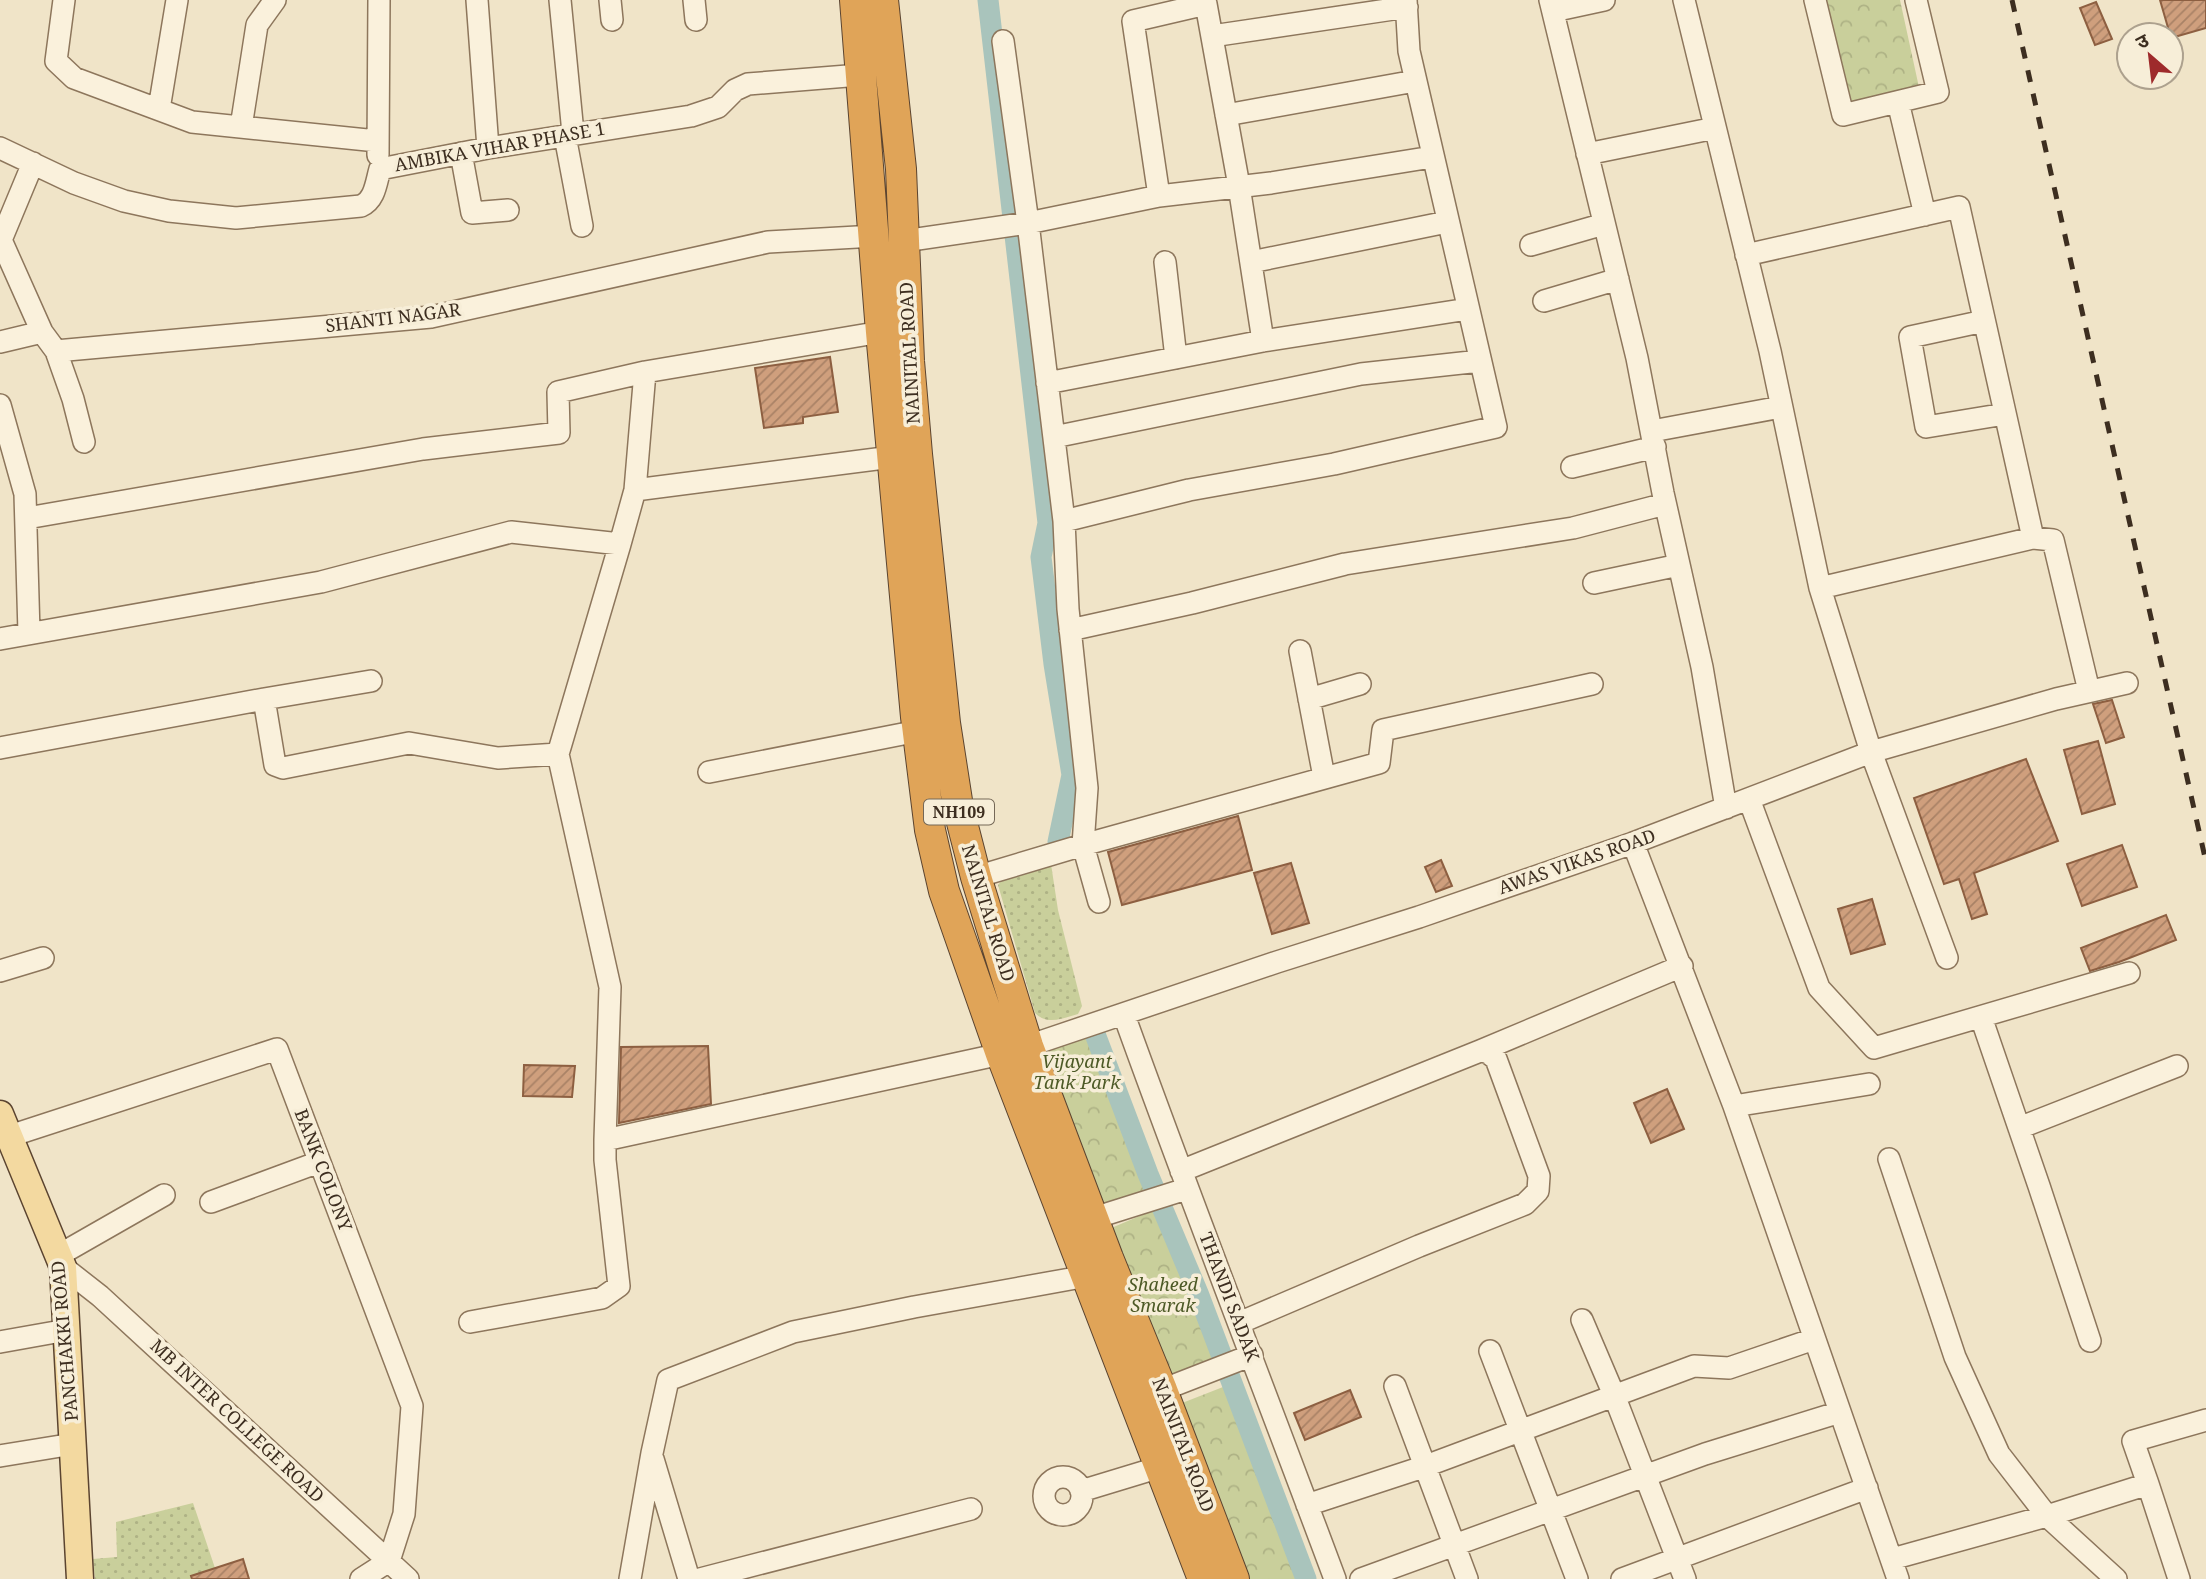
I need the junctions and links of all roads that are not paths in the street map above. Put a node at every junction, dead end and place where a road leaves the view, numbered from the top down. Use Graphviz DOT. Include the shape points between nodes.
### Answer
graph roads {
  1 [pos="64,0"];
  2 [pos="177,0"];
  3 [pos="275,0"];
  4 [pos="379,0"];
  5 [pos="477,0"];
  6 [pos="560,0"];
  7 [pos="855,0"];
  8 [pos="883,0"];
  9 [pos="1604,0"];
  10 [pos="1684,0"];
  11 [pos="1815,0"];
  12 [pos="1916,0"];
  13 [pos="1406,3"];
  14 [pos="1551,5"];
  15 [pos="1212,36"];
  16 [pos="1003,41"];
  17 [pos="892,74"];
  18 [pos="860,75"];
  19 [pos="1415,81"];
  20 [pos="1898,102"];
  21 [pos="159,109"];
  22 [pos="1226,115"];
  23 [pos="242,127"];
  24 [pos="1715,128"];
  25 [pos="569,134"];
  26 [pos="377,141"];
  27 [pos="0,148"];
  28 [pos="488,148"];
  29 [pos="461,153"];
  30 [pos="1587,154"];
  31 [pos="1432,157"];
  32 [pos="33,163"];
  33 [pos="380,169"];
  34 [pos="1239,186"];
  35 [pos="1159,196"];
  36 [pos="508,210"];
  37 [pos="1925,215"];
  38 [pos="1447,222"];
  39 [pos="1019,224"];
  40 [pos="1604,224"];
  41 [pos="582,226"];
  42 [pos="875,236"];
  43 [pos="904,241"];
  44 [pos="1531,245"];
  45 [pos="1746,255"];
  46 [pos="1165,262"];
  47 [pos="1251,262"];
  48 [pos="1618,279"];
  49 [pos="1544,301"];
  50 [pos="1468,309"];
  51 [pos="1984,321"];
  52 [pos="42,331"];
  53 [pos="881,332"];
  54 [pos="1263,341"];
  55 [pos="0,342"];
  56 [pos="56,351"];
  57 [pos="1175,358"];
  58 [pos="1480,361"];
  59 [pos="645,372"];
  60 [pos="1047,383"];
  61 [pos="0,405"];
  62 [pos="1782,407"];
  63 [pos="2005,414"];
  64 [pos="1054,437"];
  65 [pos="1653,439"];
  66 [pos="85,442"];
  67 [pos="892,457"];
  68 [pos="9,467"];
  69 [pos="1572,467"];
  70 [pos="635,490"];
  71 [pos="1665,504"];
  72 [pos="26,518"];
  73 [pos="1064,521"];
  74 [pos="2033,538"];
  75 [pos="620,544"];
  76 [pos="1679,565"];
  77 [pos="1594,583"];
  78 [pos="1820,588"];
  79 [pos="1070,630"];
  80 [pos="29,633"];
  81 [pos="0,639"];
  82 [pos="1300,651"];
  83 [pos="371,681"];
  84 [pos="2127,683"];
  85 [pos="1360,684"];
  86 [pos="1591,684"];
  87 [pos="2089,691"];
  88 [pos="264,699"];
  89 [pos="1309,699"];
  90 [pos="918,731"];
  91 [pos="0,748"];
  92 [pos="1871,752"];
  93 [pos="558,754"];
  94 [pos="709,772"];
  95 [pos="1324,777"];
  96 [pos="1749,799"];
  97 [pos="1726,808"];
  98 [pos="1633,843"];
  99 [pos="1083,845"];
  100 [pos="976,877"];
  101 [pos="943,887"];
  102 [pos="1099,902"];
  103 [pos="43,958"];
  104 [pos="1947,958"];
  105 [pos="1682,966"];
  106 [pos="0,971"];
  107 [pos="2129,972"];
  108 [pos="1124,1014"];
  109 [pos="1981,1017"];
  110 [pos="1014,1050"];
  111 [pos="1480,1051"];
  112 [pos="2177,1066"];
  113 [pos="1869,1084"];
  114 [pos="1734,1106"];
  115 [pos="5,1125"];
  116 [pos="2019,1128"];
  117 [pos="605,1140"];
  118 [pos="1889,1159"];
  119 [pos="319,1162"];
  120 [pos="1171,1189"];
  121 [pos="164,1195"];
  122 [pos="212,1202"];
  123 [pos="1094,1219"];
  124 [pos="61,1261"];
  125 [pos="1100,1273"];
  126 [pos="1582,1321"];
  127 [pos="470,1322"];
  128 [pos="1239,1323"];
  129 [pos="68,1330"];
  130 [pos="1814,1339"];
  131 [pos="2090,1341"];
  132 [pos="0,1342"];
  133 [pos="1490,1351"];
  134 [pos="1235,1362"];
  135 [pos="1395,1386"];
  136 [pos="1162,1390"];
  137 [pos="1614,1395"];
  138 [pos="1840,1412"];
  139 [pos="2206,1420"];
  140 [pos="1521,1431"];
  141 [pos="73,1444"];
  142 [pos="652,1454"];
  143 [pos="0,1456"];
  144 [pos="1423,1466"];
  145 [pos="1160,1467"];
  146 [pos="1645,1476"];
  147 [pos="2148,1484"];
  148 [pos="1867,1488"];
  149 [pos="1081,1492"];
  150 [pos="1307,1504"];
  151 [pos="971,1509"];
  152 [pos="1550,1510"];
  153 [pos="2048,1516"];
  154 [pos="1453,1547"];
  155 [pos="1676,1559"];
  156 [pos="389,1561"];
  157 [pos="1895,1569"];
  158 [pos="80,1579"];
  159 [pos="361,1579"];
  160 [pos="408,1579"];
  161 [pos="630,1579"];
  162 [pos="690,1579"];
  163 [pos="700,1579"];
  164 [pos="1203,1579"];
  165 [pos="1234,1579"];
  166 [pos="1335,1579"];
  167 [pos="1360,1579"];
  168 [pos="1467,1579"];
  169 [pos="1577,1579"];
  170 [pos="1622,1579"];
  171 [pos="1685,1579"];
  172 [pos="2116,1579"];
  173 [pos="2179,1579"];
  1 -- 21 [label="street" via="56,61 74,78"];
  2 -- 21 [label="street"];
  3 -- 23 [label="street" via="257,25"];
  4 -- 26 [label="street"];
  5 -- 28 [label="street"];
  6 -- 25 [label="street"];
  7 -- 18 [label="highway, NAINITAL ROAD / NH109"];
  8 -- 17 [label="highway, NAINITAL ROAD / NH109"];
  9 -- 14 [label="street"];
  10 -- 24 [label="street"];
  11 -- 20 [label="street" via="1843,115"];
  12 -- 20 [label="street" via="1938,92"];
  13 -- 15 [label="street"];
  13 -- 19 [label="street"];
  14 -- 30 [label="street"];
  15 -- 22 [label="street"];
  15 -- 35 [label="street" via="1206,4 1133,21"];
  16 -- 39 [label="street"];
  17 -- 18 [label="highway"];
  17 -- 43 [label="highway, NAINITAL ROAD / NH109"];
  18 -- 25 [label="street, AMBIKA VIHAR PHASE 1" via="748,84 718,107 691,116"];
  18 -- 42 [label="highway, NAINITAL ROAD / NH109"];
  19 -- 22 [label="street"];
  19 -- 31 [label="street"];
  20 -- 37 [label="street"];
  21 -- 23 [label="street" via="192,122"];
  22 -- 34 [label="street"];
  23 -- 26 [label="street"];
  24 -- 30 [label="street"];
  24 -- 45 [label="street"];
  25 -- 28 [label="street, AMBIKA VIHAR PHASE 1"];
  25 -- 41 [label="street"];
  26 -- 33 [label="street"];
  27 -- 32 [label="street, AMBIKA VIHAR PHASE 1"];
  28 -- 29 [label="street, AMBIKA VIHAR PHASE 1"];
  29 -- 33 [label="street, AMBIKA VIHAR PHASE 1"];
  29 -- 36 [label="street" via="472,213"];
  30 -- 40 [label="street"];
  31 -- 34 [label="street"];
  31 -- 38 [label="street"];
  32 -- 33 [label="street, AMBIKA VIHAR PHASE 1" via="124,201 236,218 361,206 372,196"];
  32 -- 52 [label="street" via="1,240"];
  34 -- 35 [label="street"];
  34 -- 47 [label="street"];
  35 -- 39 [label="street"];
  37 -- 45 [label="street"];
  37 -- 51 [label="street" via="1959,207"];
  38 -- 47 [label="street"];
  38 -- 50 [label="street"];
  39 -- 43 [label="street"];
  39 -- 60 [label="street"];
  40 -- 44 [label="street"];
  40 -- 48 [label="street"];
  42 -- 53 [label="highway, NAINITAL ROAD / NH109"];
  42 -- 56 [label="street, SHANTI NAGAR" via="768,242 431,317"];
  43 -- 100 [label="highway, NAINITAL ROAD / NH109" via="912,401 945,723 958,807"];
  45 -- 62 [label="street"];
  46 -- 57 [label="street"];
  47 -- 54 [label="street"];
  48 -- 49 [label="street"];
  48 -- 65 [label="street"];
  50 -- 54 [label="street"];
  50 -- 58 [label="street"];
  51 -- 63 [label="street"];
  51 -- 63 [label="street" via="1910,337 1926,428"];
  52 -- 55 [label="street"];
  52 -- 56 [label="street"];
  53 -- 59 [label="street"];
  53 -- 67 [label="highway, NAINITAL ROAD / NH109"];
  54 -- 57 [label="street"];
  56 -- 66 [label="street"];
  57 -- 60 [label="street"];
  58 -- 64 [label="street" via="1349,377"];
  58 -- 73 [label="street" via="1496,427 1334,464 1189,490"];
  59 -- 70 [label="street"];
  59 -- 72 [label="street" via="558,392 559,433 423,449"];
  60 -- 64 [label="street"];
  61 -- 68 [label="street"];
  62 -- 65 [label="street"];
  62 -- 78 [label="street"];
  63 -- 74 [label="street"];
  64 -- 73 [label="street"];
  65 -- 69 [label="street"];
  65 -- 71 [label="street"];
  67 -- 70 [label="street"];
  67 -- 90 [label="highway, NAINITAL ROAD / NH109"];
  68 -- 72 [label="street" via="25,494"];
  70 -- 75 [label="street"];
  71 -- 76 [label="street"];
  71 -- 79 [label="street" via="1573,528 1345,564"];
  72 -- 80 [label="street"];
  73 -- 79 [label="street"];
  74 -- 78 [label="street"];
  74 -- 87 [label="street" via="2053,540"];
  75 -- 80 [label="street" via="511,532 321,582"];
  75 -- 93 [label="street"];
  76 -- 77 [label="street"];
  76 -- 97 [label="street"];
  78 -- 92 [label="street"];
  79 -- 99 [label="street" via="1087,788"];
  80 -- 81 [label="street"];
  82 -- 89 [label="street"];
  83 -- 88 [label="street"];
  84 -- 87 [label="street, AWAS VIKAS ROAD"];
  85 -- 89 [label="street"];
  86 -- 95 [label="street" via="1383,730 1379,763"];
  87 -- 92 [label="street, AWAS VIKAS ROAD"];
  88 -- 91 [label="street"];
  88 -- 93 [label="street" via="275,765 283,768 410,743 498,758"];
  89 -- 95 [label="street"];
  90 -- 94 [label="street"];
  90 -- 101 [label="highway, NAINITAL ROAD / NH109" via="930,830"];
  92 -- 96 [label="street, AWAS VIKAS ROAD"];
  92 -- 104 [label="street"];
  93 -- 117 [label="street" via="610,987"];
  95 -- 99 [label="street"];
  96 -- 97 [label="street, AWAS VIKAS ROAD"];
  96 -- 109 [label="street" via="1819,988 1874,1048"];
  97 -- 98 [label="street, AWAS VIKAS ROAD"];
  98 -- 105 [label="street"];
  98 -- 108 [label="street, AWAS VIKAS ROAD"];
  99 -- 100 [label="street"];
  99 -- 102 [label="street"];
  100 -- 101 [label="highway"];
  100 -- 110 [label="highway, NAINITAL ROAD / NH109"];
  101 -- 110 [label="highway, NAINITAL ROAD / NH109"];
  103 -- 106 [label="street"];
  105 -- 111 [label="street"];
  105 -- 114 [label="street"];
  107 -- 109 [label="street"];
  108 -- 110 [label="street, AWAS VIKAS ROAD"];
  108 -- 120 [label="street, THANDI SADAK"];
  109 -- 116 [label="street"];
  110 -- 117 [label="street, AWAS VIKAS ROAD"];
  110 -- 123 [label="highway, NAINITAL ROAD / NH109"];
  110 -- 125 [label="highway, NAINITAL ROAD / NH109"];
  111 -- 120 [label="street"];
  111 -- 128 [label="street" via="1496,1059 1539,1177 1538,1191 1525,1204"];
  112 -- 116 [label="street"];
  113 -- 114 [label="street"];
  114 -- 130 [label="street"];
  115 -- 119 [label="street, BANK COLONY" via="277,1049"];
  115 -- 124 [label="main road, PANCHAKKI ROAD"];
  116 -- 131 [label="street"];
  117 -- 127 [label="street" via="619,1286 602,1297"];
  118 -- 153 [label="street" via="1967,1387 1999,1454"];
  119 -- 122 [label="street"];
  119 -- 156 [label="street, BANK COLONY" via="412,1406 404,1514"];
  120 -- 123 [label="street"];
  120 -- 128 [label="street, THANDI SADAK"];
  121 -- 124 [label="street"];
  123 -- 125 [label="highway, NAINITAL ROAD / NH109"];
  124 -- 129 [label="main road, PANCHAKKI ROAD"];
  124 -- 156 [label="street, MB INTER COLLEGE ROAD"];
  125 -- 136 [label="highway, NAINITAL ROAD / NH109"];
  125 -- 142 [label="street" via="793,1332 668,1380"];
  125 -- 145 [label="highway, NAINITAL ROAD / NH109"];
  126 -- 137 [label="street"];
  128 -- 134 [label="street, THANDI SADAK"];
  129 -- 132 [label="street"];
  129 -- 141 [label="main road, PANCHAKKI ROAD"];
  130 -- 137 [label="street" via="1729,1368 1694,1366"];
  130 -- 138 [label="street"];
  133 -- 140 [label="street"];
  134 -- 136 [label="street"];
  134 -- 150 [label="street, THANDI SADAK"];
  135 -- 144 [label="street"];
  136 -- 165 [label="highway, NAINITAL ROAD / NH109"];
  137 -- 140 [label="street"];
  137 -- 146 [label="street"];
  138 -- 146 [label="street"];
  138 -- 148 [label="street"];
  139 -- 147 [label="street" via="2133,1441"];
  140 -- 144 [label="street"];
  140 -- 152 [label="street"];
  141 -- 143 [label="street"];
  141 -- 158 [label="main road, PANCHAKKI ROAD"];
  142 -- 161 [label="street"];
  142 -- 162 [label="street"];
  144 -- 150 [label="street"];
  144 -- 154 [label="street"];
  145 -- 149 [label="street"];
  145 -- 164 [label="highway, NAINITAL ROAD / NH109"];
  146 -- 152 [label="street"];
  146 -- 155 [label="street"];
  147 -- 153 [label="street"];
  147 -- 173 [label="street"];
  148 -- 155 [label="street"];
  148 -- 157 [label="street"];
  150 -- 166 [label="street, THANDI SADAK"];
  151 -- 163 [label="street"];
  152 -- 154 [label="street"];
  152 -- 169 [label="street"];
  153 -- 157 [label="street"];
  153 -- 172 [label="street"];
  154 -- 167 [label="street"];
  154 -- 168 [label="street"];
  155 -- 170 [label="street"];
  155 -- 171 [label="street"];
  156 -- 159 [label="street"];
  156 -- 160 [label="street, MB INTER COLLEGE ROAD"];
}
